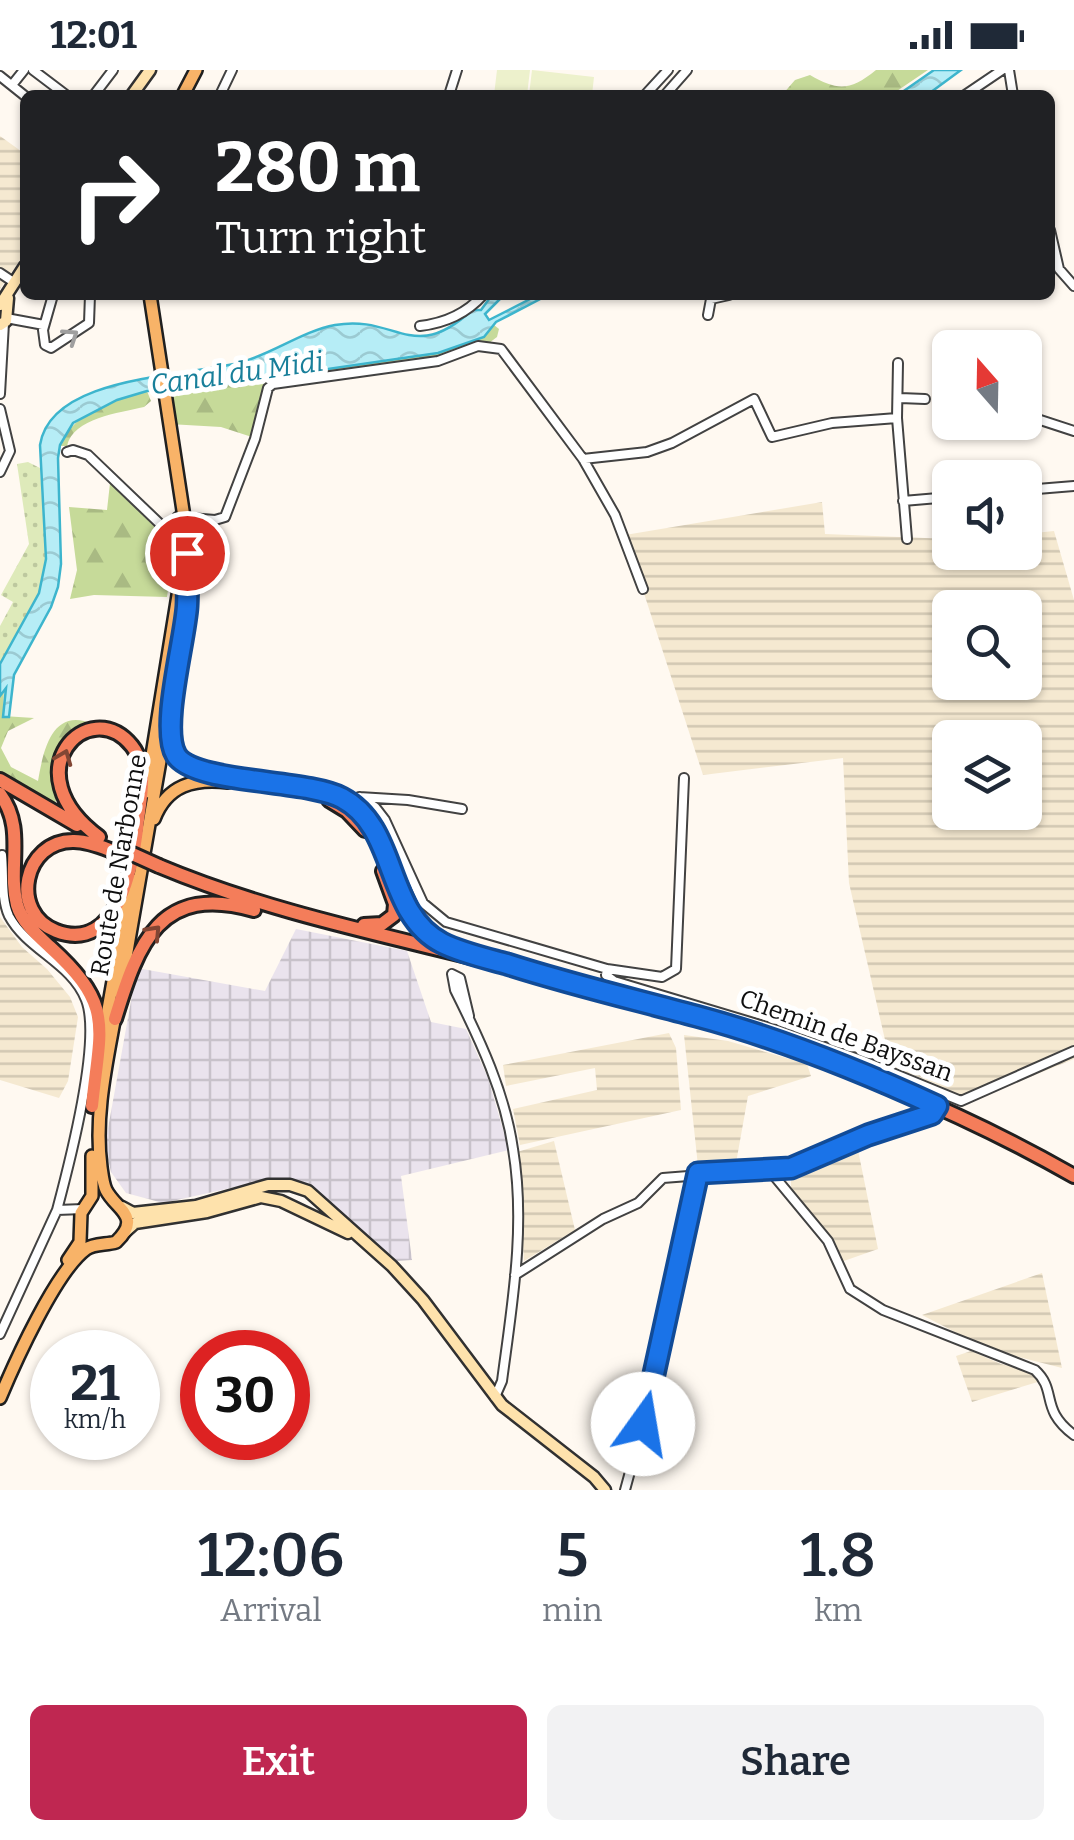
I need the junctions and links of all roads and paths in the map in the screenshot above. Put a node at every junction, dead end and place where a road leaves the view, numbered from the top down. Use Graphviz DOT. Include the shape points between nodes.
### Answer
graph roads {
  1 [pos="14,70"];
  2 [pos="24,70"];
  3 [pos="32,70"];
  4 [pos="54,70"];
  5 [pos="113,70"];
  6 [pos="668,70"];
  7 [pos="687,70"];
  8 [pos="1006,70"];
  9 [pos="47,80"];
  10 [pos="6,81"];
  11 [pos="60,90"];
  12 [pos="98,90"];
  13 [pos="650,90"];
  14 [pos="669,90"];
  15 [pos="973,90"];
  16 [pos="1055,252"];
  17 [pos="0,273"];
  18 [pos="20,274"];
  19 [pos="1074,286"];
  20 [pos="12,288"];
  21 [pos="52,300"];
  22 [pos="90,300"];
  23 [pos="148,300"];
  24 [pos="479,300"];
  25 [pos="711,300"];
  26 [pos="708,315"];
  27 [pos="2,318"];
  28 [pos="44,325"];
  29 [pos="420,326"];
  30 [pos="898,363"];
  31 [pos="0,394"];
  32 [pos="900,398"];
  33 [pos="925,399"];
  34 [pos="0,409"];
  35 [pos="897,418"];
  36 [pos="1042,421"];
  37 [pos="1074,431"];
  38 [pos="67,452"];
  39 [pos="583,459"];
  40 [pos="0,472"];
  41 [pos="1074,486"];
  42 [pos="1042,489"];
  43 [pos="932,499"];
  44 [pos="903,501"];
  45 [pos="180,517"];
  46 [pos="907,539"];
  47 [pos="179,540"];
  48 [pos="187,553"];
  49 [pos="643,589"];
  50 [pos="178,668"];
  51 [pos="684,778"];
  52 [pos="0,782"];
  53 [pos="0,794"];
  54 [pos="360,797"];
  55 [pos="329,800"];
  56 [pos="346,805"];
  57 [pos="462,809"];
  58 [pos="98,837"];
  59 [pos="146,842"];
  60 [pos="118,850"];
  61 [pos="2,855"];
  62 [pos="135,858"];
  63 [pos="158,869"];
  64 [pos="278,908"];
  65 [pos="309,922"];
  66 [pos="607,969"];
  67 [pos="528,971"];
  68 [pos="469,1016"];
  69 [pos="115,1019"];
  70 [pos="748,1034"];
  71 [pos="1074,1051"];
  72 [pos="92,1106"];
  73 [pos="937,1106"];
  74 [pos="770,1171"];
  75 [pos="698,1173"];
  76 [pos="1074,1176"];
  77 [pos="313,1195"];
  78 [pos="261,1196"];
  79 [pos="119,1204"];
  80 [pos="85,1206"];
  81 [pos="61,1210"];
  82 [pos="80,1226"];
  83 [pos="124,1232"];
  84 [pos="363,1240"];
  85 [pos="104,1245"];
  86 [pos="515,1275"];
  87 [pos="0,1334"];
  88 [pos="0,1381"];
  89 [pos="495,1397"];
  90 [pos="0,1398"];
  91 [pos="1074,1434"];
  92 [pos="605,1490"];
  93 [pos="625,1490"];
  1 -- 10 [label="street"];
  2 -- 10 [label="street"];
  3 -- 9 [label="street"];
  4 -- 9 [label="street"];
  5 -- 12 [label="street"];
  6 -- 13 [label="street"];
  7 -- 14 [label="street"];
  8 -- 15 [label="street"];
  9 -- 11 [label="street"];
  16 -- 19 [label="street"];
  17 -- 20 [label="street"];
  18 -- 20 [label="street"];
  20 -- 27 [label="street"];
  21 -- 28 [label="street"];
  28 -- 22 [label="street, one-way" via="45,345 61,344 88,323"];
  23 -- 45 [label="main road, Route de Narbonne"];
  24 -- 29 [label="street" via="451,320"];
  25 -- 26 [label="street"];
  27 -- 28 [label="street"];
  27 -- 31 [label="street"];
  30 -- 32 [label="street"];
  32 -- 33 [label="street"];
  32 -- 35 [label="street"];
  34 -- 40 [label="street" via="10,452"];
  35 -- 39 [label="street" via="772,437 754,399 672,444"];
  35 -- 44 [label="street"];
  36 -- 37 [label="street"];
  38 -- 47 [label="street" via="88,455"];
  39 -- 45 [label="street" via="501,349 478,346 438,361 272,384 228,513 215,520"];
  39 -- 49 [label="street" via="615,515"];
  41 -- 42 [label="street"];
  43 -- 44 [label="street"];
  44 -- 46 [label="street"];
  45 -- 47 [label="main road, Route de Narbonne"];
  45 -- 48 [label="main road, Route de Narbonne"];
  47 -- 48 [label="street"];
  47 -- 62 [label="main road, Route de Narbonne" via="177,617"];
  48 -- 50 [label="main road, Route de Narbonne"];
  50 -- 56 [label="main road" via="170,737 179,759 191,768 308,788"];
  50 -- 59 [label="main road, Route de Narbonne"];
  51 -- 66 [label="street" via="676,969 662,977"];
  52 -- 58 [label="highway"];
  52 -- 60 [label="highway"];
  53 -- 72 [label="highway" via="15,823 21,915 96,1002"];
  54 -- 56 [label="street"];
  54 -- 57 [label="street"];
  54 -- 66 [label="street" via="385,820 433,914"];
  55 -- 56 [label="highway"];
  55 -- 59 [label="main road" via="192,782 165,797"];
  56 -- 64 [label="highway" via="372,843 395,904 390,920 368,926"];
  56 -- 67 [label="highway" via="373,827 410,912 430,935"];
  58 -- 60 [label="highway"];
  58 -- 62 [label="highway, one-way" via="63,798 57,770 73,738 100,730 125,739 139,761"];
  59 -- 69 [label="main road, Route de Narbonne"];
  60 -- 62 [label="highway" via="75,841 49,847 27,879 31,910 52,930 93,930 113,912"];
  60 -- 63 [label="highway, bridge"];
  61 -- 81 [label="street" via="10,916 78,986 91,1021"];
  62 -- 72 [label="main road, Route de Narbonne"];
  63 -- 64 [label="highway"];
  63 -- 65 [label="highway"];
  64 -- 67 [label="highway"];
  69 -- 65 [label="highway, one-way" via="136,954 149,934 180,912 225,902"];
  65 -- 70 [label="highway"];
  66 -- 71 [label="street, Chemin de Bayssan" via="614,981 762,1025 961,1100"];
  67 -- 70 [label="highway"];
  68 -- 68 [label="street" via="460,978 452,974 455,990"];
  68 -- 86 [label="street" via="514,1149"];
  69 -- 79 [label="main road, Route de Narbonne" via="99,1140 104,1184"];
  70 -- 73 [label="highway"];
  72 -- 80 [label="main road, Route de Narbonne" via="94,1186"];
  73 -- 74 [label="street" via="932,1114"];
  73 -- 76 [label="highway"];
  74 -- 75 [label="street"];
  74 -- 91 [label="street" via="828,1241 850,1289 883,1310 1035,1370 1046,1383 1054,1418"];
  75 -- 86 [label="street" via="663,1178 638,1203"];
  75 -- 93 [label="street"];
  77 -- 78 [label="street"];
  77 -- 79 [label="street" via="278,1184 196,1206 134,1213"];
  77 -- 84 [label="street"];
  78 -- 83 [label="street"];
  78 -- 84 [label="street"];
  79 -- 80 [label="main road" via="102,1198"];
  79 -- 83 [label="main road" via="127,1220"];
  80 -- 81 [label="street"];
  80 -- 82 [label="main road"];
  81 -- 82 [label="street"];
  81 -- 87 [label="street"];
  82 -- 85 [label="main road" via="90,1241"];
  82 -- 88 [label="main road" via="80,1242 39,1303"];
  83 -- 85 [label="main road"];
  84 -- 89 [label="street" via="423,1300"];
  85 -- 90 [label="main road" via="86,1250 58,1286"];
  86 -- 89 [label="street"];
  89 -- 92 [label="street"];
}
